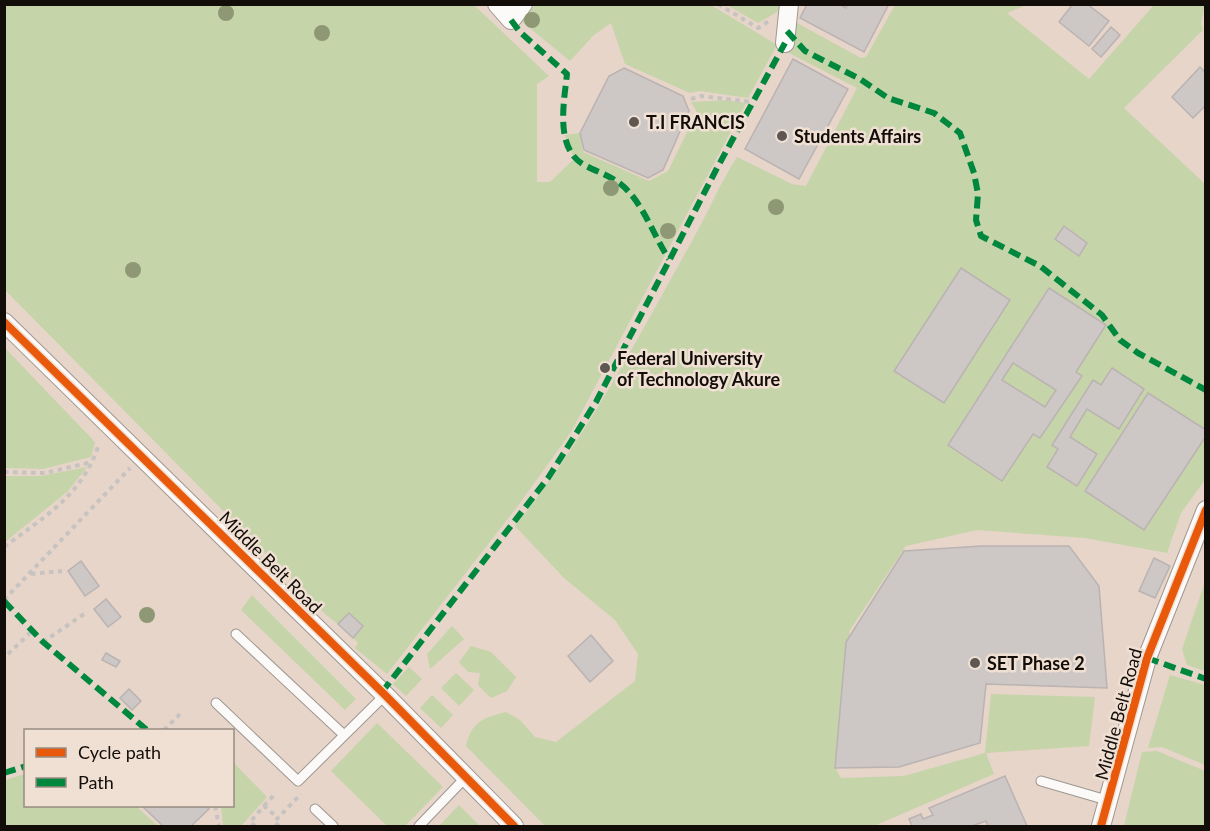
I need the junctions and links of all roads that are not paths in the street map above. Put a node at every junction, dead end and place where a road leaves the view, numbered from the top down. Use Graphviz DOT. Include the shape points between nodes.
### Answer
graph roads {
  1 [pos="497,4"];
  2 [pos="523,4"];
  3 [pos="788,7"];
  4 [pos="784,43"];
  5 [pos="4,322"];
  6 [pos="1206,510"];
  7 [pos="236,633"];
  8 [pos="385,695"];
  9 [pos="216,703"];
  10 [pos="344,735"];
  11 [pos="466,777"];
  12 [pos="1041,781"];
  13 [pos="1110,801"];
  14 [pos="315,809"];
  15 [pos="333,826"];
  16 [pos="419,826"];
  17 [pos="514,826"];
  18 [pos="1101,826"];
  1 -- 2 [label="street" via="511,20"];
  3 -- 4 [label="street"];
  5 -- 8 [label="street, Middle Belt Road"];
  6 -- 13 [label="street, Middle Belt Road" via="1147,658"];
  7 -- 10 [label="lane"];
  8 -- 10 [label="lane"];
  8 -- 11 [label="street, Middle Belt Road"];
  9 -- 10 [label="lane" via="298,781"];
  11 -- 16 [label="lane"];
  11 -- 17 [label="street, Middle Belt Road"];
  12 -- 13 [label="lane"];
  13 -- 18 [label="street, Middle Belt Road"];
  14 -- 15 [label="lane"];
}
